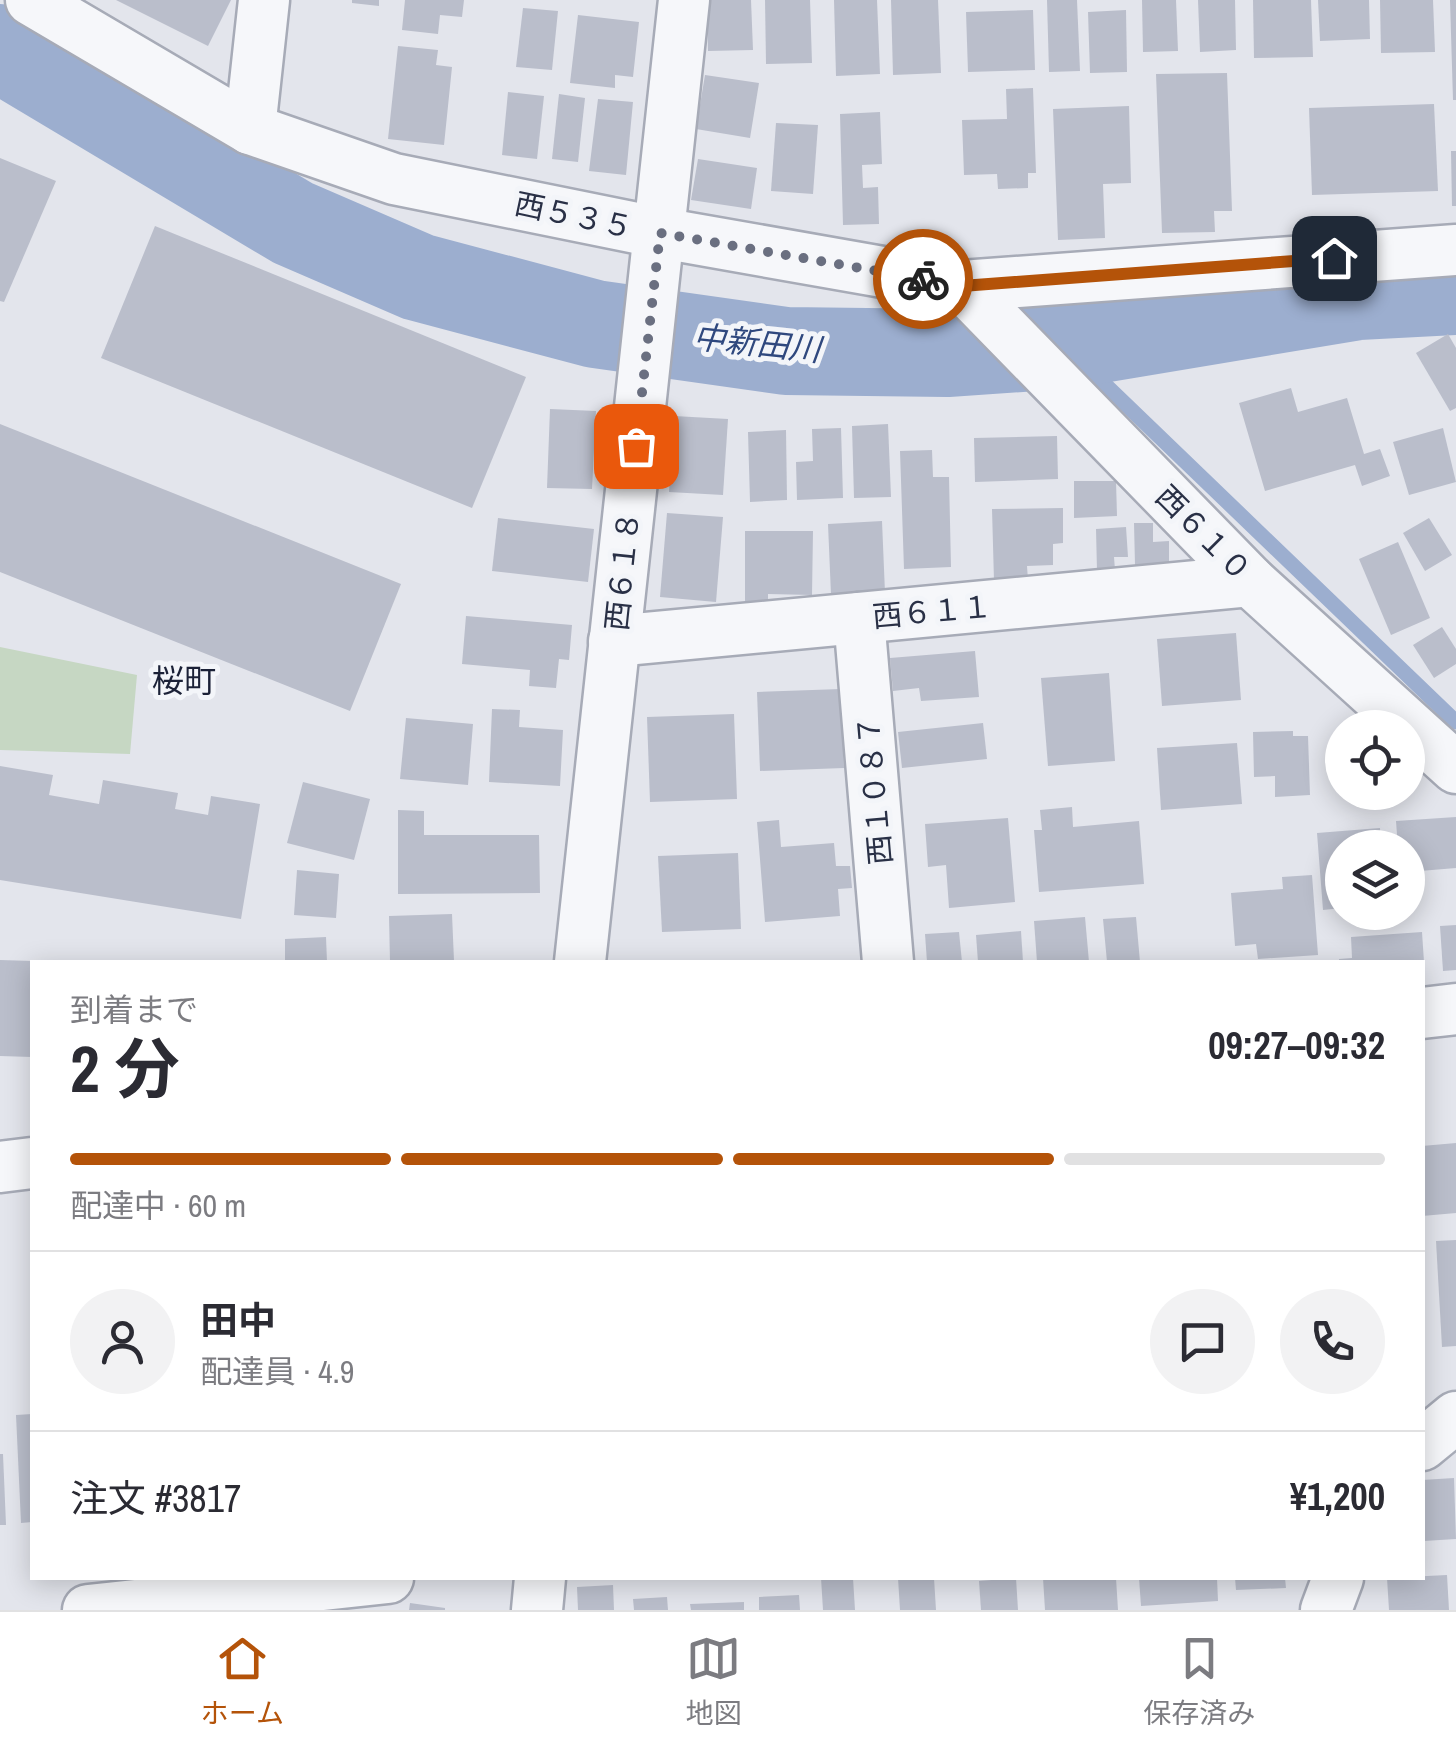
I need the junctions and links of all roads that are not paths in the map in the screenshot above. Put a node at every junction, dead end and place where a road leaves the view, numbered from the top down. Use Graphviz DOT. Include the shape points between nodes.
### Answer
graph roads {
  1 [pos="31,0"];
  2 [pos="264,0"];
  3 [pos="684,0"];
  4 [pos="250,129"];
  5 [pos="660,233"];
  6 [pos="1452,256"];
  7 [pos="962,286"];
  8 [pos="1250,581"];
  9 [pos="859,618"];
  10 [pos="614,641"];
  11 [pos="1456,768"];
  12 [pos="580,960"];
  13 [pos="888,960"];
  14 [pos="1456,1009"];
  15 [pos="1425,1012"];
  16 [pos="30,1163"];
  17 [pos="0,1167"];
  18 [pos="1456,1418"];
  19 [pos="1425,1442"];
  20 [pos="369,1580"];
  21 [pos="540,1580"];
  22 [pos="1337,1580"];
  23 [pos="88,1610"];
  24 [pos="538,1610"];
  25 [pos="1326,1610"];
  1 -- 4 [label="street, 西５３５"];
  2 -- 4 [label="street"];
  3 -- 5 [label="street, 西６１８"];
  4 -- 5 [label="street, 西５３５" via="394,179"];
  5 -- 7 [label="street, 西５３５"];
  5 -- 10 [label="street, 西６１８"];
  6 -- 7 [label="street, 西５３５"];
  7 -- 8 [label="street, 西６１０"];
  8 -- 9 [label="street, 西６１１"];
  8 -- 11 [label="street, 西６１０"];
  9 -- 10 [label="street, 西６１１"];
  9 -- 13 [label="street, 西１０８７"];
  10 -- 12 [label="street, 西６１８"];
  14 -- 15 [label="street"];
  16 -- 17 [label="street"];
  18 -- 19 [label="street"];
  20 -- 23 [label="street"];
  21 -- 24 [label="street"];
  22 -- 25 [label="street"];
}
